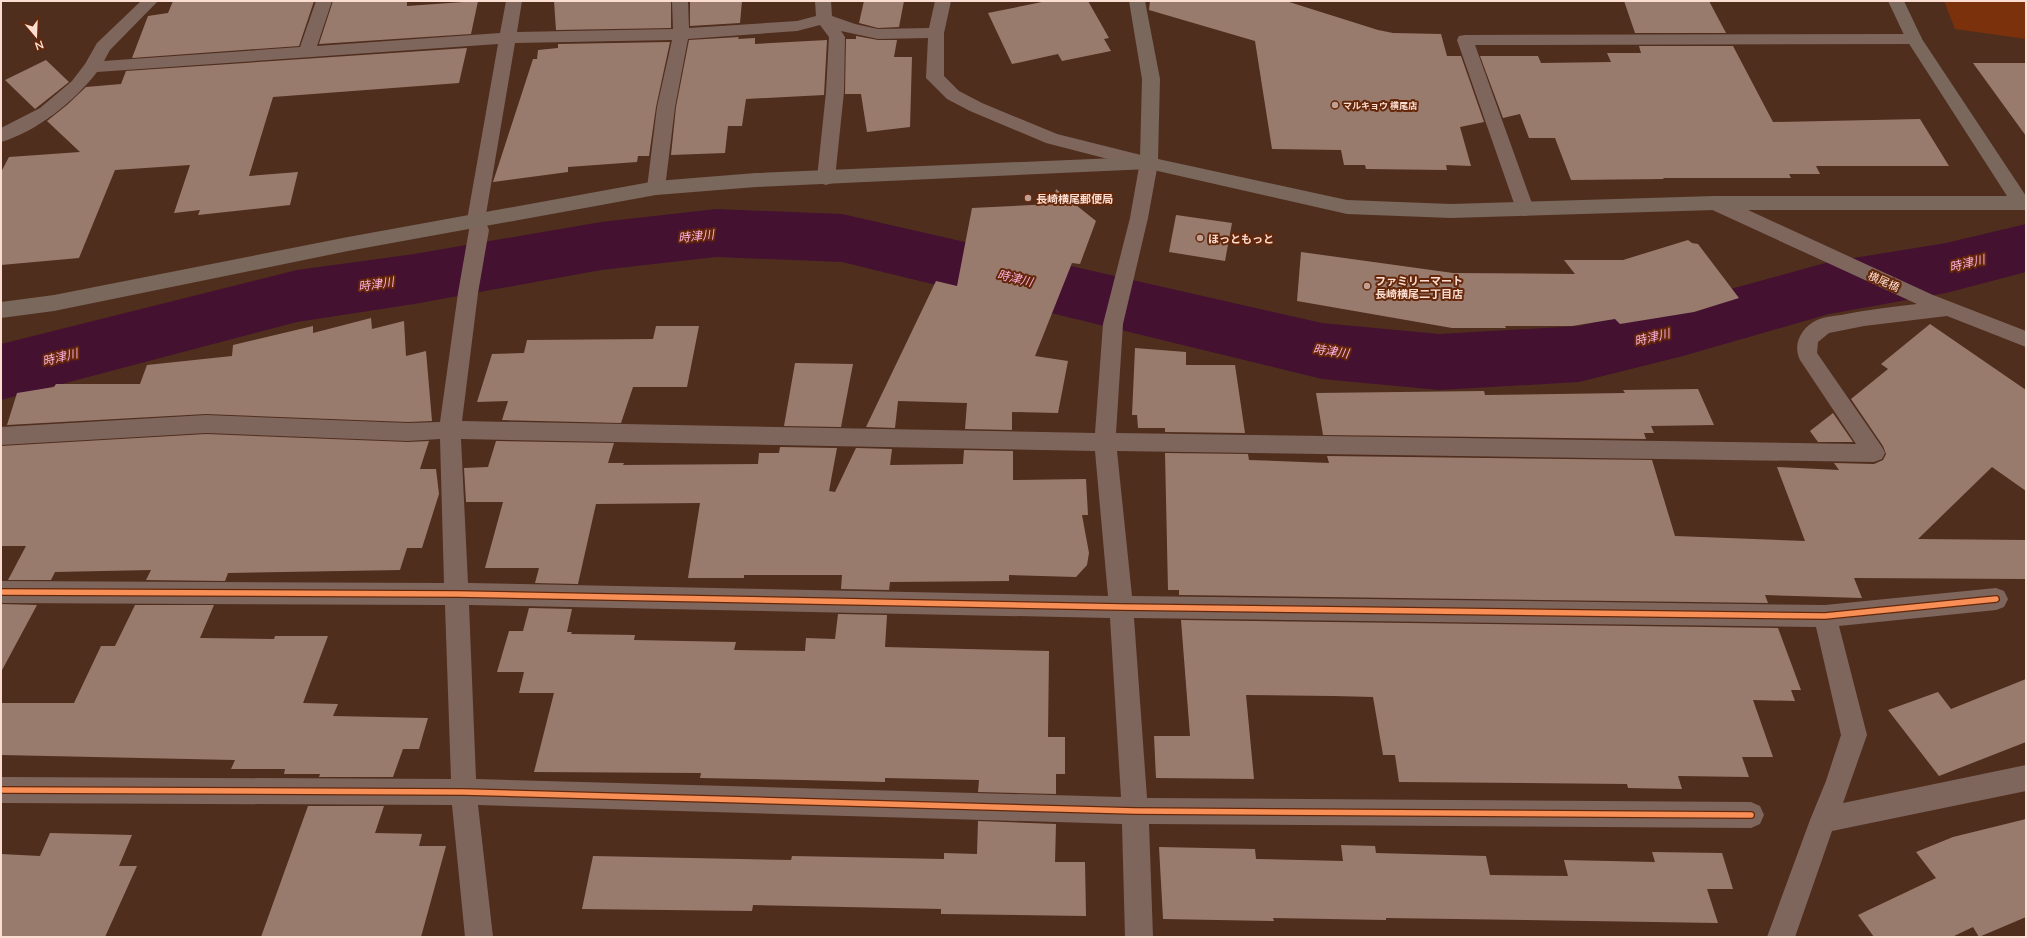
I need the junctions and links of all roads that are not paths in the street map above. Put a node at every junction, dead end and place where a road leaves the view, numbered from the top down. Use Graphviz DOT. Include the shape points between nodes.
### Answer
graph roads {
  1 [pos="150,1"];
  2 [pos="324,1"];
  3 [pos="514,1"];
  4 [pos="680,1"];
  5 [pos="823,1"];
  6 [pos="943,1"];
  7 [pos="1137,1"];
  8 [pos="1896,1"];
  9 [pos="824,19"];
  10 [pos="936,33"];
  11 [pos="681,34"];
  12 [pos="507,38"];
  13 [pos="1914,39"];
  14 [pos="307,52"];
  15 [pos="92,67"];
  16 [pos="1,136"];
  17 [pos="1149,163"];
  18 [pos="826,178"];
  19 [pos="656,188"];
  20 [pos="2023,202"];
  21 [pos="1715,203"];
  22 [pos="1525,209"];
  23 [pos="478,225"];
  24 [pos="1950,309"];
  25 [pos="1,310"];
  26 [pos="2026,339"];
  27 [pos="450,430"];
  28 [pos="1,436"];
  29 [pos="1105,442"];
  30 [pos="1,592"];
  31 [pos="458,594"];
  32 [pos="1996,599"];
  33 [pos="1121,607"];
  34 [pos="1825,616"];
  35 [pos="2026,778"];
  36 [pos="1,790"];
  37 [pos="464,792"];
  38 [pos="1135,811"];
  39 [pos="1751,815"];
  40 [pos="1822,820"];
  41 [pos="479,937"];
  42 [pos="1138,937"];
  43 [pos="1781,937"];
  1 -- 15 [label="street" via="103,46"];
  2 -- 14 [label="street"];
  3 -- 12 [label="street"];
  4 -- 11 [label="street"];
  5 -- 9 [label="street"];
  6 -- 10 [label="street"];
  7 -- 17 [label="street" via="1151,79"];
  8 -- 13 [label="street"];
  9 -- 10 [label="street" via="852,29 878,34"];
  9 -- 11 [label="street" via="798,26"];
  9 -- 18 [label="street" via="837,37 835,92"];
  10 -- 17 [label="street" via="935,78 953,95 1052,138"];
  11 -- 12 [label="street"];
  11 -- 19 [label="street" via="666,107"];
  12 -- 14 [label="street"];
  12 -- 23 [label="street"];
  13 -- 20 [label="street"];
  13 -- 22 [label="street" via="1465,40"];
  14 -- 15 [label="street"];
  15 -- 16 [label="street" via="78,85 46,112"];
  17 -- 18 [label="street"];
  17 -- 22 [label="street" via="1347,208 1451,211"];
  17 -- 29 [label="street" via="1139,218 1113,324"];
  18 -- 19 [label="street" via="756,180"];
  19 -- 23 [label="street"];
  20 -- 21 [label="street"];
  21 -- 22 [label="street"];
  21 -- 24 [label="street, 横尾橋" via="1842,263"];
  23 -- 25 [label="street"];
  23 -- 27 [label="street"];
  24 -- 26 [label="street, 横尾橋"];
  24 -- 29 [label="street" via="1864,318 1823,326 1808,339 1807,354 1874,453"];
  27 -- 28 [label="street" via="408,432 206,424"];
  27 -- 29 [label="street"];
  27 -- 31 [label="street"];
  29 -- 33 [label="street"];
  30 -- 31 [label="street"];
  31 -- 33 [label="street"];
  31 -- 37 [label="street"];
  32 -- 34 [label="street"];
  33 -- 34 [label="street"];
  33 -- 38 [label="street"];
  34 -- 40 [label="street" via="1854,735 1839,782"];
  35 -- 40 [label="street"];
  36 -- 37 [label="street"];
  37 -- 38 [label="street"];
  37 -- 41 [label="street"];
  38 -- 39 [label="street"];
  38 -- 42 [label="street"];
  40 -- 43 [label="street"];
}
